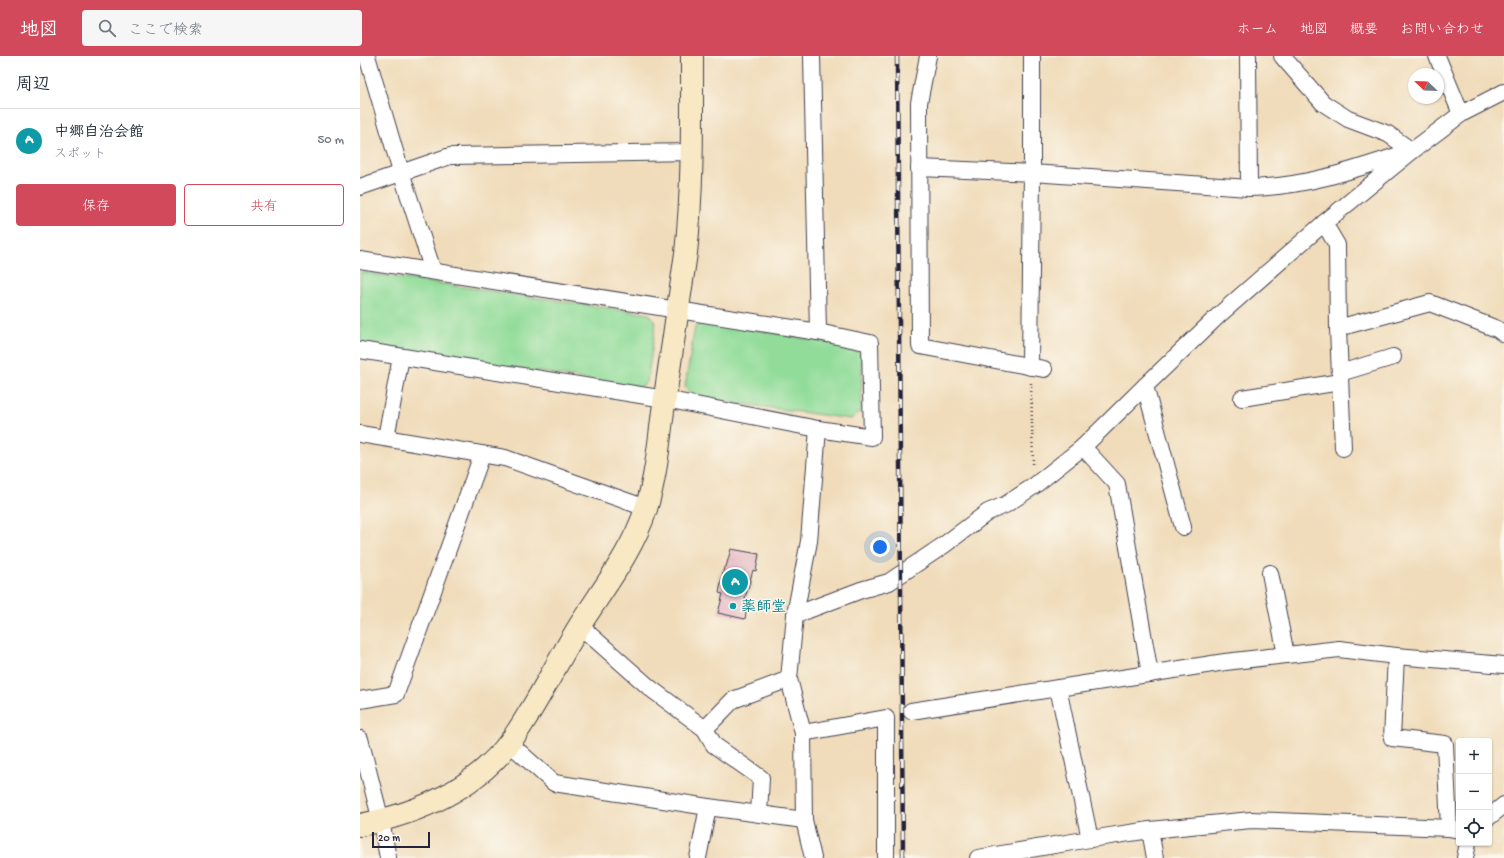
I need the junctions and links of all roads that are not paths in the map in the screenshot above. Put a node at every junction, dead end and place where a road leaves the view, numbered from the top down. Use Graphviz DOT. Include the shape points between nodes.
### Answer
graph roads {
  1 [pos="692,56"];
  2 [pos="812,56"];
  3 [pos="928,56"];
  4 [pos="1032,56"];
  5 [pos="1248,56"];
  6 [pos="1282,56"];
  7 [pos="1437,56"];
  8 [pos="369,59"];
  9 [pos="1504,92"];
  10 [pos="1461,114"];
  11 [pos="1412,151"];
  12 [pos="692,152"];
  13 [pos="919,168"];
  14 [pos="401,172"];
  15 [pos="1032,173"];
  16 [pos="360,187"];
  17 [pos="1248,188"];
  18 [pos="1324,223"];
  19 [pos="360,260"];
  20 [pos="433,271"];
  21 [pos="677,310"];
  22 [pos="1338,328"];
  23 [pos="818,332"];
  24 [pos="1504,334"];
  25 [pos="360,350"];
  26 [pos="401,357"];
  27 [pos="1393,357"];
  28 [pos="1340,377"];
  29 [pos="1144,386"];
  30 [pos="1242,398"];
  31 [pos="665,399"];
  32 [pos="818,429"];
  33 [pos="360,434"];
  34 [pos="386,438"];
  35 [pos="1083,447"];
  36 [pos="1343,448"];
  37 [pos="482,454"];
  38 [pos="646,508"];
  39 [pos="1183,527"];
  40 [pos="1270,573"];
  41 [pos="795,615"];
  42 [pos="580,626"];
  43 [pos="1286,655"];
  44 [pos="1396,656"];
  45 [pos="1504,665"];
  46 [pos="1150,674"];
  47 [pos="789,679"];
  48 [pos="1058,688"];
  49 [pos="360,700"];
  50 [pos="911,711"];
  51 [pos="705,729"];
  52 [pos="803,733"];
  53 [pos="360,740"];
  54 [pos="508,742"];
  55 [pos="1504,805"];
  56 [pos="708,807"];
  57 [pos="759,814"];
  58 [pos="1492,815"];
  59 [pos="804,820"];
  60 [pos="370,823"];
  61 [pos="1454,829"];
  62 [pos="1150,830"];
  63 [pos="1090,839"];
  64 [pos="1467,846"];
  65 [pos="388,858"];
  66 [pos="698,858"];
  67 [pos="813,858"];
  68 [pos="886,858"];
  69 [pos="978,858"];
  70 [pos="1155,858"];
  71 [pos="1465,858"];
  1 -- 12 [label="street"];
  2 -- 23 [label="street"];
  3 -- 13 [label="street" via="919,103"];
  4 -- 15 [label="street"];
  5 -- 17 [label="street"];
  6 -- 11 [label="street" via="1323,103 1348,119 1388,134"];
  7 -- 10 [label="street"];
  8 -- 14 [label="street"];
  9 -- 10 [label="street"];
  10 -- 11 [label="street"];
  11 -- 17 [label="street" via="1317,180 1268,188"];
  11 -- 18 [label="street"];
  12 -- 14 [label="street" via="450,156"];
  12 -- 21 [label="street" via="689,226"];
  13 -- 15 [label="street"];
  13 -- 15 [label="street" via="920,346 1037,368"];
  14 -- 16 [label="street"];
  14 -- 20 [label="street"];
  15 -- 17 [label="street"];
  18 -- 22 [label="street" via="1337,245"];
  18 -- 29 [label="street" via="1219,315"];
  19 -- 20 [label="street"];
  20 -- 21 [label="street"];
  21 -- 23 [label="street"];
  21 -- 31 [label="street"];
  22 -- 24 [label="street" via="1430,303"];
  22 -- 28 [label="street"];
  23 -- 32 [label="street" via="870,343 872,437"];
  25 -- 26 [label="street"];
  26 -- 31 [label="street"];
  26 -- 34 [label="street"];
  27 -- 28 [label="street"];
  28 -- 30 [label="street"];
  28 -- 36 [label="street"];
  29 -- 35 [label="street"];
  29 -- 39 [label="street"];
  31 -- 32 [label="street"];
  31 -- 38 [label="street"];
  32 -- 41 [label="street" via="809,541"];
  33 -- 34 [label="street"];
  34 -- 37 [label="street"];
  35 -- 41 [label="street" via="1034,486 1005,505 988,512 889,582"];
  35 -- 46 [label="street" via="1117,484"];
  37 -- 38 [label="street" via="505,458"];
  37 -- 49 [label="street" via="396,694"];
  38 -- 42 [label="street" via="629,549"];
  40 -- 43 [label="street"];
  41 -- 47 [label="street"];
  42 -- 51 [label="street" via="650,688"];
  42 -- 54 [label="street" via="537,700 512,740"];
  43 -- 44 [label="street" via="1339,649"];
  43 -- 46 [label="street"];
  44 -- 45 [label="street"];
  44 -- 61 [label="street" via="1392,738 1445,744"];
  46 -- 48 [label="street"];
  47 -- 51 [label="street" via="733,700"];
  47 -- 52 [label="street"];
  48 -- 50 [label="street"];
  48 -- 63 [label="street"];
  51 -- 57 [label="street" via="714,744 761,778"];
  52 -- 59 [label="street"];
  52 -- 68 [label="street" via="886,718"];
  53 -- 60 [label="street"];
  54 -- 56 [label="street" via="554,783"];
  54 -- 60 [label="street" via="492,762 463,786 430,805"];
  55 -- 58 [label="street"];
  56 -- 57 [label="street"];
  56 -- 66 [label="street"];
  57 -- 59 [label="street"];
  59 -- 67 [label="street"];
  60 -- 65 [label="street"];
  61 -- 62 [label="street" via="1251,820"];
  62 -- 63 [label="street"];
  62 -- 70 [label="street"];
  63 -- 69 [label="street"];
  64 -- 71 [label="street"];
}
